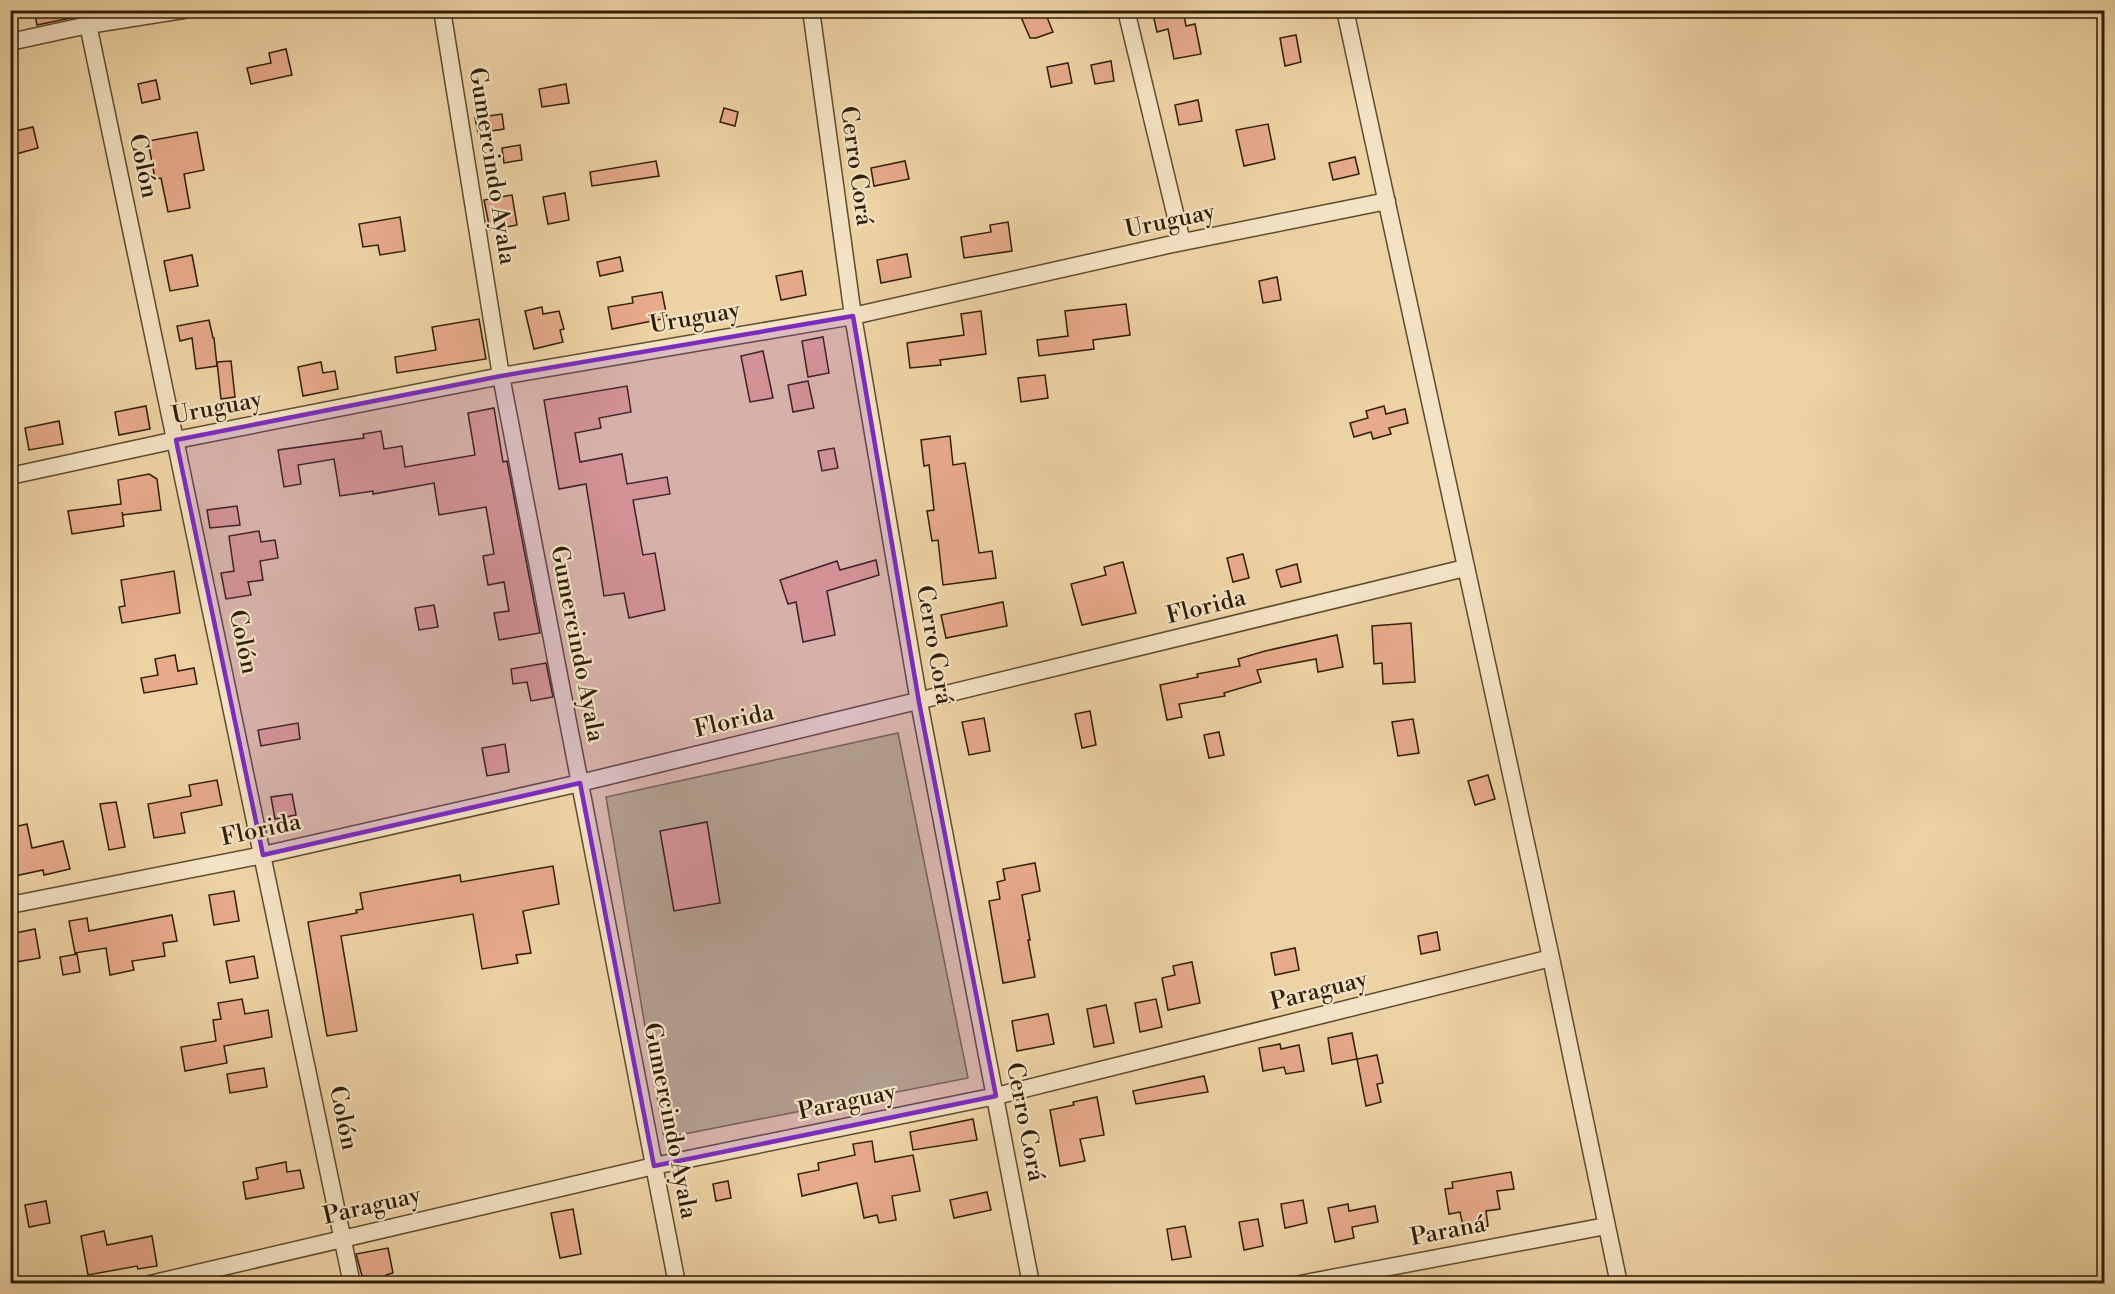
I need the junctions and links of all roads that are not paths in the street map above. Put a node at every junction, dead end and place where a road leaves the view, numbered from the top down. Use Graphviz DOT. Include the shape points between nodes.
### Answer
graph roads {
  1 [pos="183,10"];
  2 [pos="442,10"];
  3 [pos="811,10"];
  4 [pos="1126,10"];
  5 [pos="1345,10"];
  6 [pos="87,18"];
  7 [pos="10,42"];
  8 [pos="1387,201"];
  9 [pos="1182,242"];
  10 [pos="853,316"];
  11 [pos="501,376"];
  12 [pos="176,440"];
  13 [pos="10,476"];
  14 [pos="1465,568"];
  15 [pos="919,702"];
  16 [pos="580,783"];
  17 [pos="263,855"];
  18 [pos="10,905"];
  19 [pos="1551,958"];
  20 [pos="996,1096"];
  21 [pos="654,1166"];
  22 [pos="1606,1226"];
  23 [pos="343,1237"];
  24 [pos="150,1284"];
  25 [pos="352,1284"];
  26 [pos="677,1284"];
  27 [pos="1031,1284"];
  28 [pos="1300,1284"];
  29 [pos="1619,1284"];
  1 -- 6 [label="street"];
  2 -- 11 [label="street, Gumercindo Ayala"];
  3 -- 10 [label="street, Cerro Corá"];
  4 -- 9 [label="street"];
  5 -- 8 [label="street"];
  6 -- 7 [label="street"];
  6 -- 12 [label="street, Colón"];
  8 -- 9 [label="street, Uruguay"];
  8 -- 14 [label="street"];
  9 -- 10 [label="street, Uruguay"];
  10 -- 11 [label="street, Uruguay"];
  10 -- 15 [label="street, Cerro Corá"];
  11 -- 12 [label="street, Uruguay"];
  11 -- 16 [label="street, Gumercindo Ayala"];
  12 -- 13 [label="street, Uruguay"];
  12 -- 17 [label="street, Colón"];
  14 -- 15 [label="street, Florida"];
  14 -- 19 [label="street"];
  15 -- 16 [label="street, Florida"];
  15 -- 20 [label="street, Cerro Corá"];
  16 -- 17 [label="street, Florida"];
  16 -- 21 [label="street, Gumercindo Ayala"];
  17 -- 18 [label="street, Florida"];
  17 -- 23 [label="street, Colón"];
  19 -- 20 [label="street, Paraguay"];
  19 -- 22 [label="street"];
  20 -- 21 [label="street, Paraguay"];
  20 -- 27 [label="street, Cerro Corá"];
  21 -- 23 [label="street, Paraguay"];
  21 -- 26 [label="street, Gumercindo Ayala"];
  22 -- 28 [label="street, Paraná"];
  22 -- 29 [label="street"];
  23 -- 24 [label="street, Paraguay"];
  23 -- 25 [label="street, Colón"];
}
